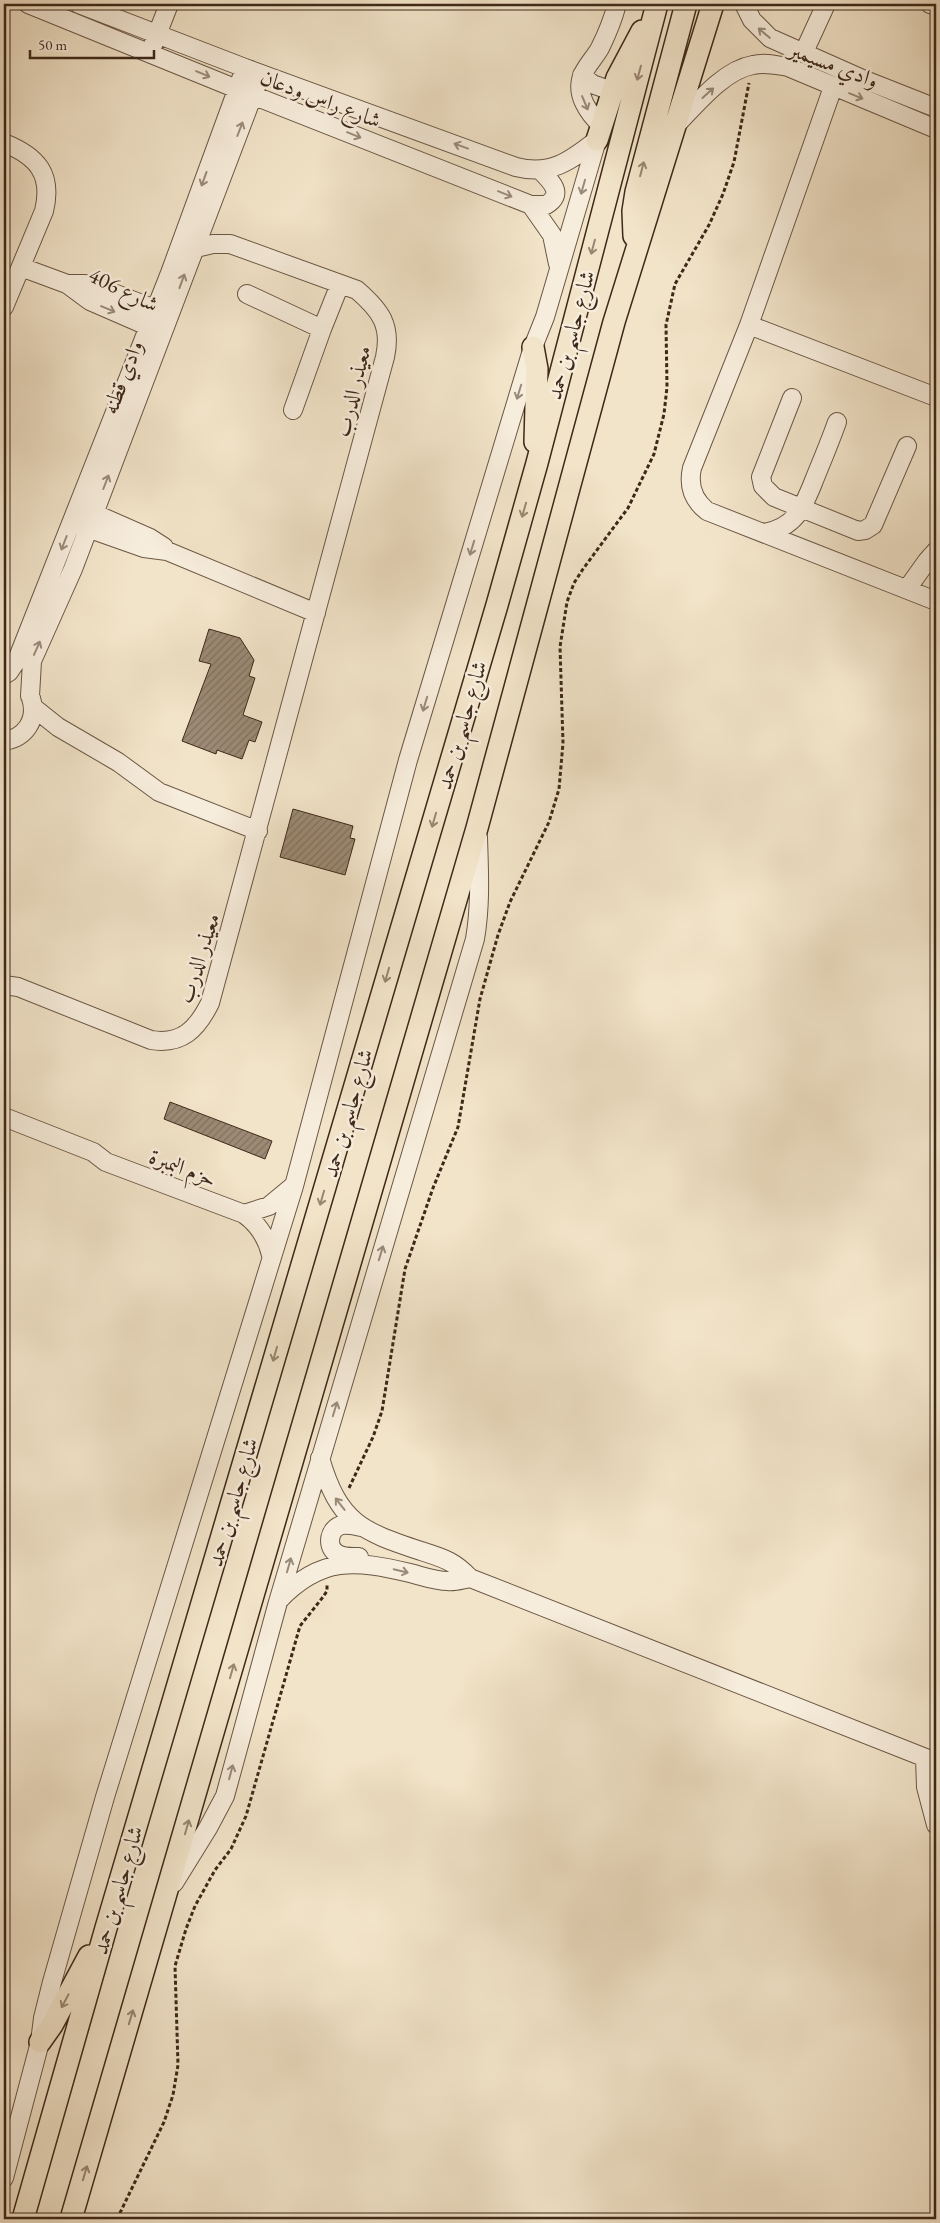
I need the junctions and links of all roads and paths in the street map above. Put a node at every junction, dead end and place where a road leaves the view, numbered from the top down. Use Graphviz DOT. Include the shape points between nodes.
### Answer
graph roads {
  1 [pos="28,4"];
  2 [pos="79,4"];
  3 [pos="169,4"];
  4 [pos="617,4"];
  5 [pos="686,4"];
  6 [pos="713,4"];
  7 [pos="744,4"];
  8 [pos="826,4"];
  9 [pos="930,4"];
  10 [pos="656,6"];
  11 [pos="936,6"];
  12 [pos="158,34"];
  13 [pos="150,52"];
  14 [pos="804,52"];
  15 [pos="752,65"];
  16 [pos="245,68"];
  17 [pos="261,74"];
  18 [pos="582,75"];
  19 [pos="833,87"];
  20 [pos="237,89"];
  21 [pos="612,91"];
  22 [pos="253,95"];
  23 [pos="936,108"];
  24 [pos="674,127"];
  25 [pos="936,129"];
  26 [pos="599,133"];
  27 [pos="4,143"];
  28 [pos="540,170"];
  29 [pos="531,204"];
  30 [pos="207,214"];
  31 [pos="230,244"];
  32 [pos="196,248"];
  33 [pos="636,251"];
  34 [pos="21,267"];
  35 [pos="559,270"];
  36 [pos="67,284"];
  37 [pos="340,284"];
  38 [pos="247,294"];
  39 [pos="4,307"];
  40 [pos="163,312"];
  41 [pos="749,324"];
  42 [pos="322,329"];
  43 [pos="156,330"];
  44 [pos="533,347"];
  45 [pos="936,397"];
  46 [pos="792,398"];
  47 [pos="293,410"];
  48 [pos="837,422"];
  49 [pos="907,446"];
  50 [pos="537,463"];
  51 [pos="803,508"];
  52 [pos="83,518"];
  53 [pos="764,533"];
  54 [pos="936,551"];
  55 [pos="907,589"];
  56 [pos="936,601"];
  57 [pos="316,613"];
  58 [pos="4,675"];
  59 [pos="4,679"];
  60 [pos="31,701"];
  61 [pos="23,734"];
  62 [pos="71,735"];
  63 [pos="4,742"];
  64 [pos="477,828"];
  65 [pos="258,831"];
  66 [pos="4,977"];
  67 [pos="11,986"];
  68 [pos="4,1117"];
  69 [pos="4,1127"];
  70 [pos="106,1162"];
  71 [pos="294,1186"];
  72 [pos="244,1214"];
  73 [pos="271,1255"];
  74 [pos="320,1458"];
  75 [pos="336,1502"];
  76 [pos="362,1527"];
  77 [pos="377,1565"];
  78 [pos="323,1570"];
  79 [pos="470,1578"];
  80 [pos="278,1602"];
  81 [pos="931,1760"];
  82 [pos="936,1826"];
  83 [pos="168,1892"];
  84 [pos="106,1928"];
  85 [pos="40,2042"];
  86 [pos="5,2173"];
  87 [pos="23,2219"];
  88 [pos="71,2219"];
  89 [pos="117,2219"];
  1 -- 13 [label="street, شارع راس ودعان"];
  2 -- 12 [label="street, شارع راس ودعان"];
  3 -- 12 [label="street"];
  4 -- 18 [label="street" via="605,37"];
  33 -- 5 [label="main road, one-way" via="633,230 636,192"];
  6 -- 24 [label="main road, شارع جاسم بن حمد"];
  14 -- 7 [label="street, وادي مسيمير, one-way" via="777,42 760,30"];
  8 -- 14 [label="street"];
  9 -- 11 [label="street"];
  10 -- 21 [label="main road" via="630,50"];
  10 -- 50 [label="main road, شارع جاسم بن حمد, one-way"];
  12 -- 13 [label="street"];
  12 -- 16 [label="street, شارع راس ودعان"];
  13 -- 20 [label="street, شارع راس ودعان, one-way"];
  14 -- 23 [label="street, وادي مسيمير"];
  15 -- 19 [label="street, وادي مسيمير" via="768,63 788,67"];
  24 -- 15 [label="street, وادي مسيمير, one-way" via="708,92 730,75"];
  15 -- 75 [label="path" via="734,162 723,194 675,284 666,325 664,414 654,454 628,508 583,569 567,602 560,647 563,742 559,789 549,822 510,902 495,944 480,999 458,1127 405,1269 382,1411 349,1488"];
  16 -- 17 [label="street, شارع راس ودعان"];
  16 -- 20 [label="street, وادي قطنه"];
  17 -- 22 [label="street, وادي قطنه"];
  28 -- 17 [label="street, شارع راس ودعان, one-way" via="516,166"];
  18 -- 21 [label="street" via="592,84"];
  18 -- 26 [label="street, one-way" via="581,93"];
  19 -- 25 [label="street, وادي مسيمير, one-way"];
  19 -- 41 [label="street"];
  20 -- 22 [label="street, شارع راس ودعان"];
  20 -- 40 [label="street, وادي قطنه, one-way"];
  21 -- 26 [label="main road"];
  22 -- 29 [label="street, شارع راس ودعان, one-way"];
  30 -- 22 [label="street, وادي قطنه, one-way"];
  24 -- 33 [label="main road, شارع جاسم بن حمد"];
  26 -- 28 [label="street, شارع راس ودعان" via="561,165"];
  26 -- 35 [label="street, شارع جاسم بن حمد, one-way"];
  27 -- 34 [label="street" via="29,155 44,174 47,186 44,211"];
  28 -- 29 [label="street" via="553,183 556,193 546,205"];
  29 -- 35 [label="street" via="552,235"];
  30 -- 31 [label="street, معيذر الدرب" via="216,231"];
  30 -- 32 [label="street, وادي قطنه"];
  31 -- 32 [label="street, معيذر الدرب"];
  31 -- 37 [label="street, معيذر الدرب"];
  40 -- 32 [label="street, وادي قطنه, one-way"];
  33 -- 64 [label="main road, شارع جاسم بن حمد"];
  34 -- 36 [label="street, شارع 406"];
  34 -- 39 [label="street"];
  35 -- 44 [label="street, شارع جاسم بن حمد"];
  36 -- 40 [label="street, شارع 406" via="94,286"];
  36 -- 43 [label="street, شارع 406, one-way" via="90,301"];
  37 -- 42 [label="street"];
  37 -- 57 [label="street, معيذر الدرب" via="357,290 381,315 388,345"];
  38 -- 42 [label="street"];
  40 -- 43 [label="street, وادي قطنه"];
  41 -- 45 [label="street"];
  41 -- 53 [label="street" via="692,468 690,484 696,500 707,511"];
  42 -- 47 [label="street"];
  43 -- 52 [label="street, وادي قطنه"];
  44 -- 50 [label="main road" via="537,369 534,433"];
  44 -- 71 [label="street, شارع جاسم بن حمد, one-way" via="408,760"];
  46 -- 51 [label="street" via="761,477 763,486 774,497"];
  48 -- 51 [label="street"];
  49 -- 51 [label="street" via="873,525 858,531"];
  50 -- 84 [label="main road, شارع جاسم بن حمد, one-way"];
  51 -- 53 [label="street" via="778,531"];
  52 -- 57 [label="street" via="155,540 167,551"];
  52 -- 58 [label="street, وادي قطنه, one-way" via="17,660"];
  60 -- 52 [label="street, وادي قطنه, one-way" via="32,661 73,569"];
  53 -- 55 [label="street"];
  54 -- 55 [label="street"];
  55 -- 56 [label="street"];
  57 -- 65 [label="street, معيذر الدرب"];
  59 -- 60 [label="street" via="19,684"];
  60 -- 61 [label="street, وادي قطنه" via="31,722"];
  60 -- 62 [label="street"];
  61 -- 62 [label="street"];
  61 -- 63 [label="street"];
  62 -- 65 [label="street" via="118,762 159,792"];
  74 -- 64 [label="street, شارع جاسم بن حمد, one-way" via="475,939 480,888"];
  83 -- 64 [label="main road, شارع جاسم بن حمد, one-way"];
  65 -- 67 [label="street, معيذر الدرب" via="210,1003 202,1018 185,1034 164,1042 151,1040"];
  66 -- 67 [label="street, معيذر الدرب"];
  68 -- 70 [label="street, حزم البمبرة" via="93,1152"];
  69 -- 70 [label="street, حزم البمبرة" via="90,1161"];
  70 -- 72 [label="street, حزم البمبرة"];
  71 -- 72 [label="street" via="269,1206"];
  71 -- 73 [label="street, شارع جاسم بن حمد"];
  72 -- 73 [label="street, حزم البمبرة" via="260,1229"];
  73 -- 85 [label="street, شارع جاسم بن حمد" via="105,1797 52,1982"];
  74 -- 75 [label="street"];
  80 -- 74 [label="street, شارع جاسم بن حمد, one-way"];
  76 -- 75 [label="street, one-way"];
  76 -- 77 [label="street" via="338,1527 330,1538 331,1546 341,1556 365,1558"];
  76 -- 79 [label="street" via="382,1538 452,1561"];
  77 -- 78 [label="street" via="349,1564"];
  77 -- 79 [label="street, one-way" via="446,1582"];
  78 -- 80 [label="street" via="306,1577"];
  78 -- 89 [label="path" via="326,1591 300,1626 246,1816 231,1849 195,1906 186,1929 175,1966 178,2065 172,2095 164,2122"];
  79 -- 81 [label="street"];
  83 -- 80 [label="street, شارع جاسم بن حمد, one-way" via="225,1796"];
  81 -- 82 [label="street" via="926,1787"];
  88 -- 83 [label="main road, شارع جاسم بن حمد, one-way"];
  84 -- 85 [label="main road, one-way"];
  84 -- 87 [label="main road, شارع جاسم بن حمد"];
  85 -- 86 [label="street, شارع جاسم بن حمد"];
}
